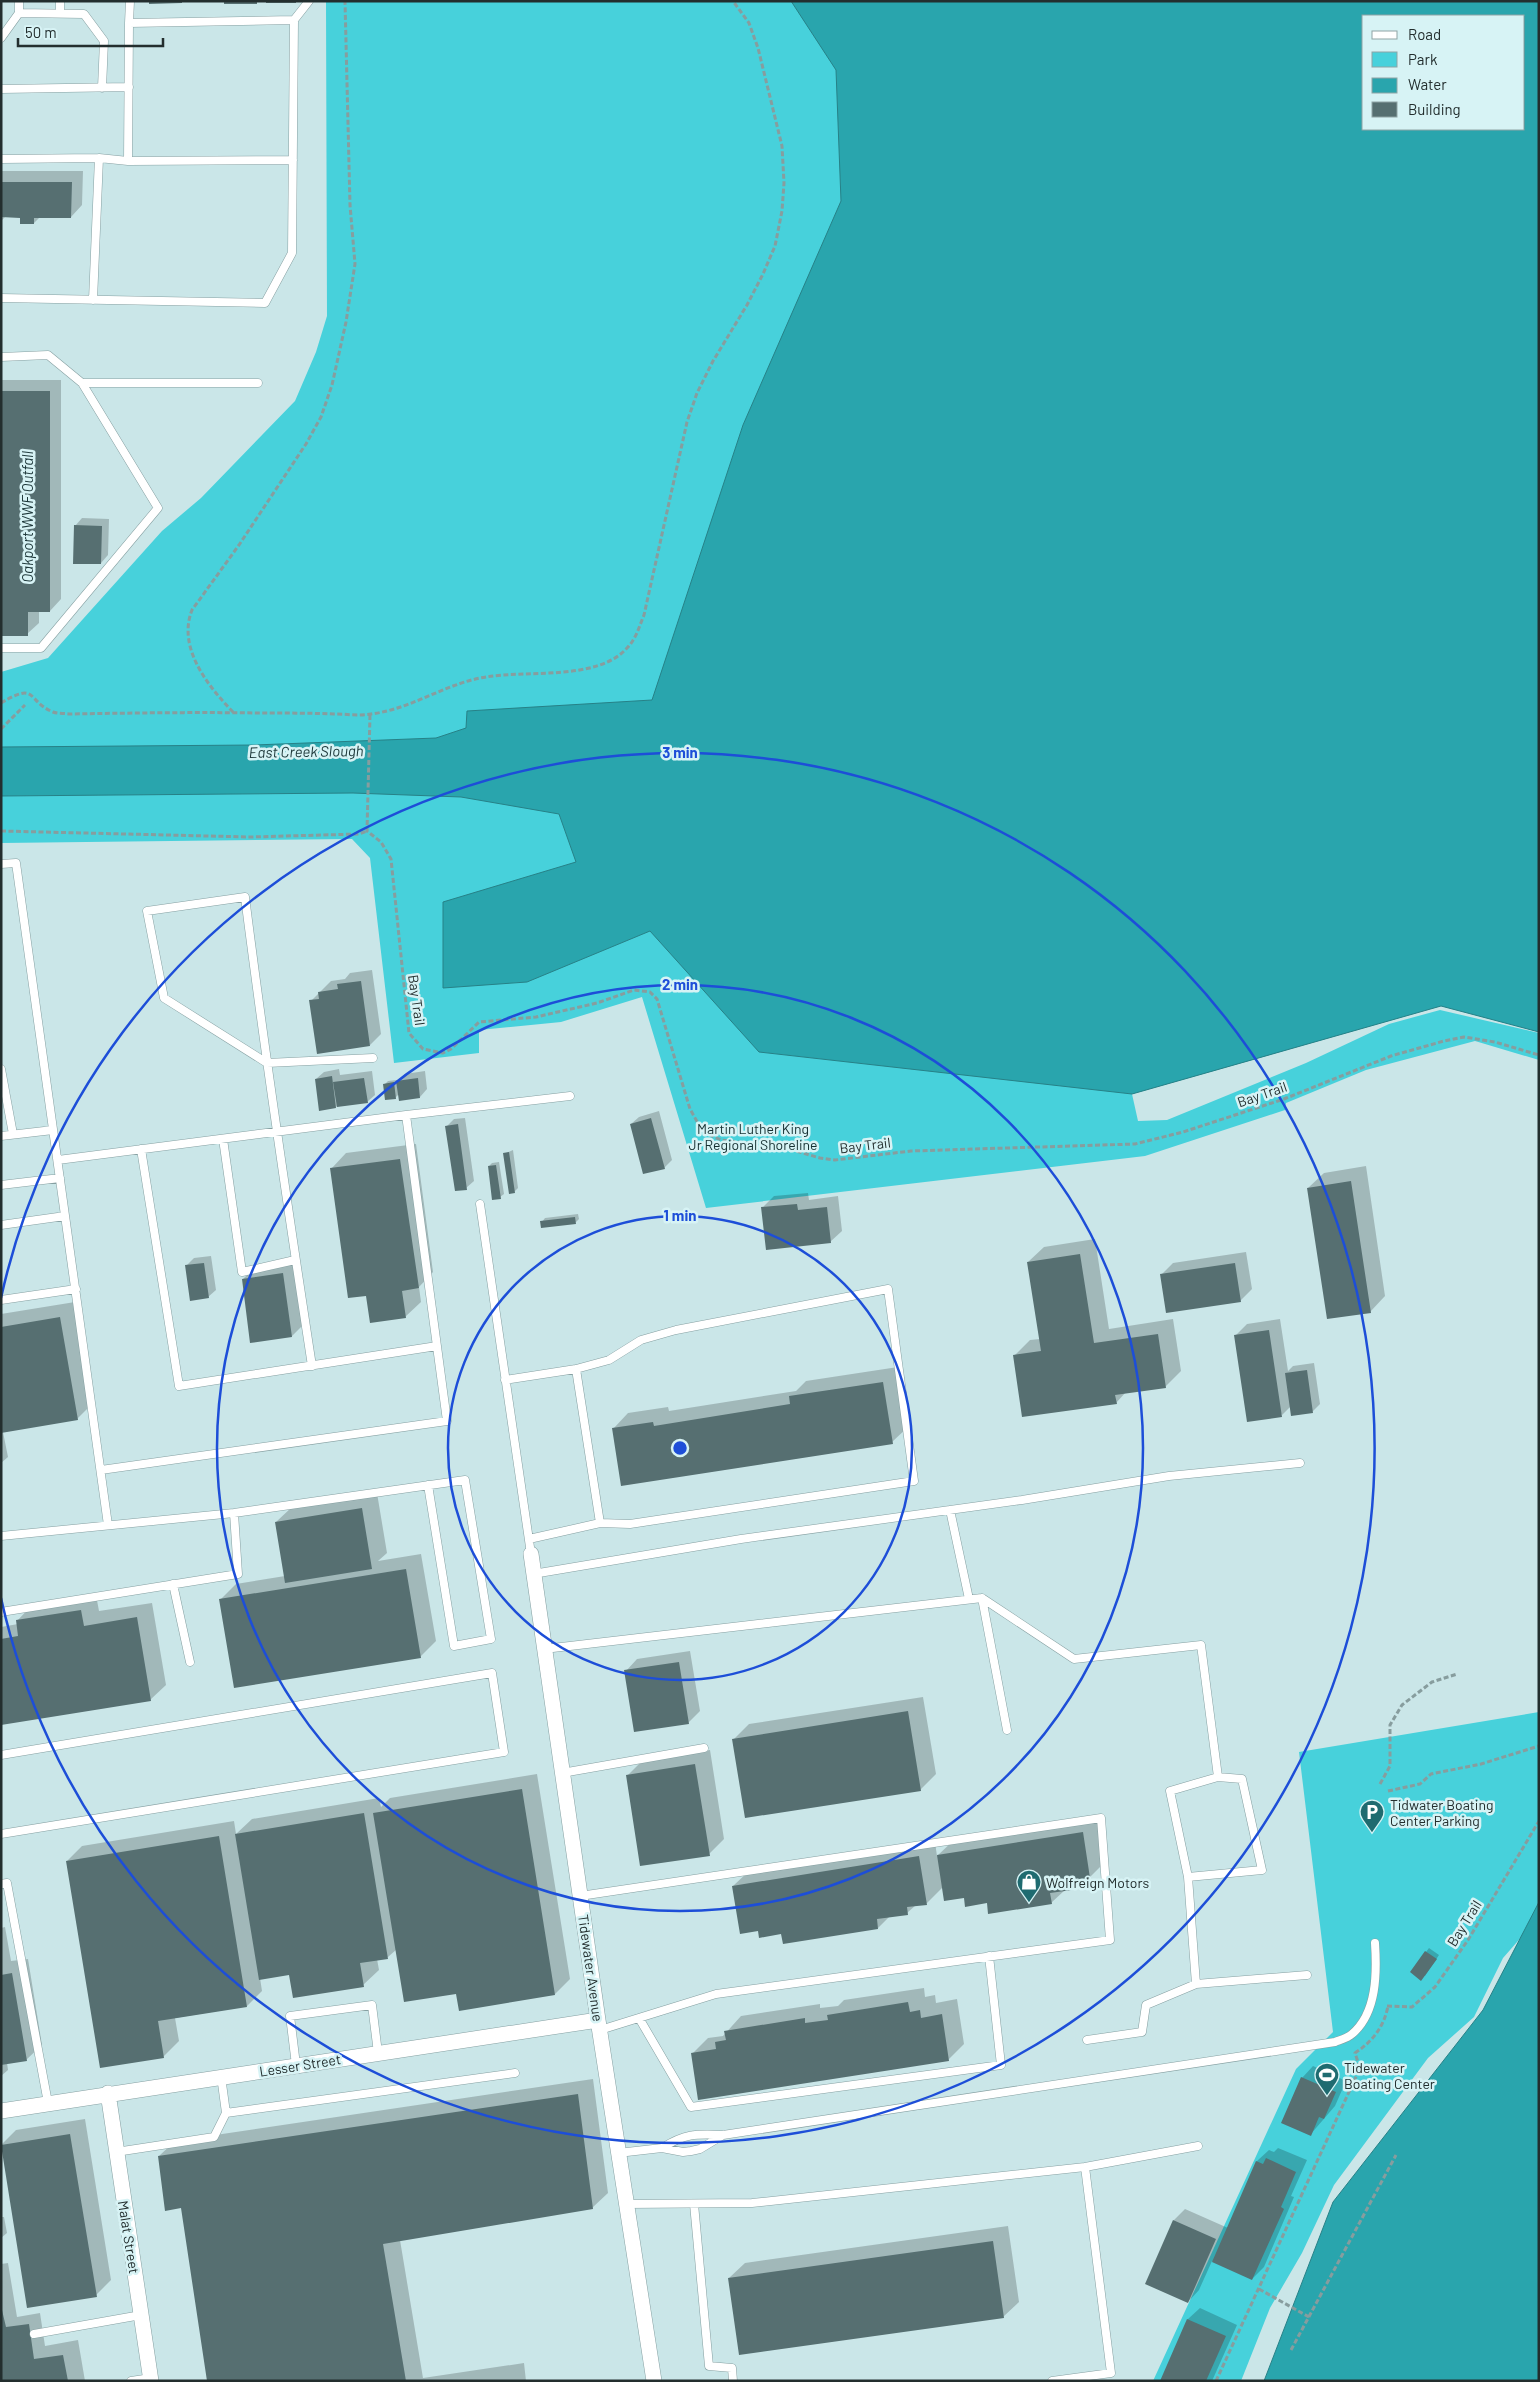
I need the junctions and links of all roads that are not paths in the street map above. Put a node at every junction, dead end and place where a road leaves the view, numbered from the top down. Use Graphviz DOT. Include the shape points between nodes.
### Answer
graph roads {
  1 [pos="19,1"];
  2 [pos="60,1"];
  3 [pos="130,1"];
  4 [pos="309,1"];
  5 [pos="19,13"];
  6 [pos="60,14"];
  7 [pos="294,20"];
  8 [pos="130,23"];
  9 [pos="1,38"];
  10 [pos="128,87"];
  11 [pos="102,88"];
  12 [pos="1,90"];
  13 [pos="99,158"];
  14 [pos="1,159"];
  15 [pos="293,160"];
  16 [pos="128,161"];
  17 [pos="1,298"];
  18 [pos="93,300"];
  19 [pos="1,357"];
  20 [pos="82,383"];
  21 [pos="258,383"];
  22 [pos="1,648"];
  23 [pos="1,864"];
  24 [pos="373,1058"];
  25 [pos="266,1063"];
  26 [pos="1,1069"];
  27 [pos="570,1096"];
  28 [pos="406,1115"];
  29 [pos="54,1130"];
  30 [pos="276,1132"];
  31 [pos="13,1134"];
  32 [pos="1,1136"];
  33 [pos="223,1138"];
  34 [pos="141,1149"];
  35 [pos="58,1160"];
  36 [pos="60,1178"];
  37 [pos="1,1185"];
  38 [pos="480,1204"];
  39 [pos="66,1216"];
  40 [pos="1,1225"];
  41 [pos="296,1260"];
  42 [pos="76,1289"];
  43 [pos="1,1300"];
  44 [pos="437,1346"];
  45 [pos="312,1366"];
  46 [pos="576,1369"];
  47 [pos="505,1380"];
  48 [pos="1300,1463"];
  49 [pos="101,1470"];
  50 [pos="428,1485"];
  51 [pos="950,1510"];
  52 [pos="234,1513"];
  53 [pos="600,1523"];
  54 [pos="108,1525"];
  55 [pos="1,1536"];
  56 [pos="530,1546"];
  57 [pos="533,1574"];
  58 [pos="174,1584"];
  59 [pos="982,1598"];
  60 [pos="969,1599"];
  61 [pos="1,1612"];
  62 [pos="544,1649"];
  63 [pos="190,1662"];
  64 [pos="1006,1730"];
  65 [pos="704,1748"];
  66 [pos="1,1755"];
  67 [pos="562,1774"];
  68 [pos="1218,1777"];
  69 [pos="1,1834"];
  70 [pos="1188,1877"];
  71 [pos="1,1884"];
  72 [pos="580,1896"];
  73 [pos="1375,1943"];
  74 [pos="988,1956"];
  75 [pos="1308,1976"];
  76 [pos="1196,1984"];
  77 [pos="639,2018"];
  78 [pos="599,2025"];
  79 [pos="1087,2040"];
  80 [pos="378,2053"];
  81 [pos="296,2065"];
  82 [pos="515,2073"];
  83 [pos="221,2076"];
  84 [pos="108,2094"];
  85 [pos="48,2103"];
  86 [pos="1,2111"];
  87 [pos="226,2113"];
  88 [pos="723,2135"];
  89 [pos="1198,2146"];
  90 [pos="662,2148"];
  91 [pos="116,2152"];
  92 [pos="618,2153"];
  93 [pos="1085,2167"];
  94 [pos="626,2204"];
  95 [pos="694,2204"];
  96 [pos="141,2315"];
  97 [pos="34,2334"];
  98 [pos="151,2379"];
  99 [pos="132,2381"];
  100 [pos="654,2381"];
  101 [pos="733,2381"];
  102 [pos="1052,2381"];
  1 -- 5 [label="lane"];
  2 -- 6 [label="lane"];
  3 -- 8 [label="lane"];
  4 -- 7 [label="lane"];
  5 -- 6 [label="lane"];
  5 -- 9 [label="lane"];
  6 -- 11 [label="lane" via="84,14 104,41"];
  7 -- 8 [label="lane"];
  7 -- 15 [label="lane"];
  8 -- 10 [label="lane"];
  10 -- 11 [label="lane"];
  10 -- 16 [label="lane"];
  11 -- 12 [label="lane"];
  13 -- 14 [label="lane"];
  13 -- 16 [label="lane"];
  13 -- 18 [label="lane"];
  15 -- 16 [label="lane"];
  15 -- 18 [label="lane" via="292,253 265,303"];
  17 -- 18 [label="lane"];
  19 -- 20 [label="lane" via="48,355"];
  20 -- 21 [label="lane"];
  20 -- 22 [label="lane" via="158,508 41,648"];
  23 -- 29 [label="lane" via="16,863"];
  24 -- 25 [label="lane"];
  25 -- 25 [label="lane" via="244,897 147,911 164,998"];
  25 -- 30 [label="lane"];
  26 -- 31 [label="lane"];
  27 -- 28 [label="lane"];
  28 -- 30 [label="lane"];
  28 -- 44 [label="lane"];
  29 -- 31 [label="lane"];
  29 -- 35 [label="lane"];
  30 -- 33 [label="lane"];
  30 -- 41 [label="lane"];
  31 -- 32 [label="lane"];
  33 -- 34 [label="lane"];
  33 -- 41 [label="lane" via="242,1272"];
  34 -- 35 [label="lane"];
  34 -- 45 [label="lane" via="179,1386"];
  35 -- 36 [label="lane"];
  36 -- 37 [label="lane"];
  36 -- 39 [label="lane"];
  38 -- 47 [label="lane"];
  39 -- 40 [label="lane"];
  39 -- 42 [label="lane"];
  41 -- 45 [label="lane"];
  42 -- 43 [label="lane"];
  42 -- 49 [label="lane"];
  44 -- 45 [label="lane"];
  44 -- 49 [label="lane" via="447,1421"];
  46 -- 47 [label="lane"];
  46 -- 53 [label="lane"];
  46 -- 53 [label="lane" via="609,1360 641,1340 676,1330 888,1289 914,1481 630,1524"];
  47 -- 56 [label="lane"];
  48 -- 51 [label="lane" via="1170,1476"];
  49 -- 54 [label="lane"];
  50 -- 50 [label="lane" via="454,1646 491,1639 465,1480"];
  50 -- 52 [label="lane"];
  51 -- 57 [label="lane"];
  51 -- 60 [label="lane"];
  52 -- 54 [label="lane"];
  52 -- 58 [label="lane" via="238,1574"];
  53 -- 56 [label="lane"];
  54 -- 55 [label="lane"];
  56 -- 57 [label="street, Tidewater Avenue"];
  57 -- 62 [label="street, Tidewater Avenue"];
  58 -- 61 [label="lane"];
  58 -- 63 [label="lane"];
  59 -- 60 [label="lane"];
  59 -- 64 [label="lane"];
  59 -- 68 [label="lane" via="1074,1659 1201,1646"];
  60 -- 62 [label="lane"];
  62 -- 67 [label="street, Tidewater Avenue"];
  65 -- 67 [label="lane"];
  66 -- 69 [label="lane" via="492,1673 504,1752"];
  67 -- 72 [label="street, Tidewater Avenue"];
  68 -- 70 [label="lane" via="1170,1791"];
  68 -- 70 [label="lane" via="1242,1780 1262,1870"];
  70 -- 76 [label="lane"];
  71 -- 85 [label="lane" via="7,1883"];
  72 -- 74 [label="lane" via="1101,1818 1110,1940"];
  72 -- 78 [label="street, Tidewater Avenue"];
  73 -- 88 [label="lane" via="1376,1963 1369,2012 1351,2036 1335,2042"];
  74 -- 77 [label="lane" via="716,1994"];
  74 -- 77 [label="lane" via="1001,2065 691,2107"];
  75 -- 76 [label="lane"];
  76 -- 79 [label="lane" via="1146,2005 1142,2032"];
  77 -- 78 [label="lane"];
  78 -- 80 [label="street, Lesser Street"];
  78 -- 92 [label="street, Tidewater Avenue"];
  80 -- 81 [label="street, Lesser Street"];
  80 -- 81 [label="lane" via="372,2005 290,2016"];
  81 -- 83 [label="street, Lesser Street"];
  82 -- 87 [label="lane"];
  83 -- 84 [label="street, Lesser Street"];
  83 -- 87 [label="lane"];
  84 -- 85 [label="street, Lesser Street"];
  84 -- 91 [label="street, Malat Street"];
  85 -- 86 [label="street, Lesser Street"];
  87 -- 91 [label="lane" via="214,2137"];
  88 -- 90 [label="lane" via="680,2137"];
  88 -- 90 [label="lane" via="700,2149 683,2152"];
  89 -- 93 [label="lane"];
  90 -- 92 [label="lane"];
  91 -- 96 [label="street, Malat Street"];
  92 -- 94 [label="street, Tidewater Avenue"];
  93 -- 95 [label="lane" via="752,2203"];
  93 -- 102 [label="lane" via="1112,2373"];
  94 -- 95 [label="lane"];
  94 -- 100 [label="street, Tidewater Avenue"];
  95 -- 101 [label="lane" via="709,2366 732,2368"];
  96 -- 97 [label="lane"];
  96 -- 98 [label="street, Malat Street"];
  98 -- 99 [label="lane"];
}
